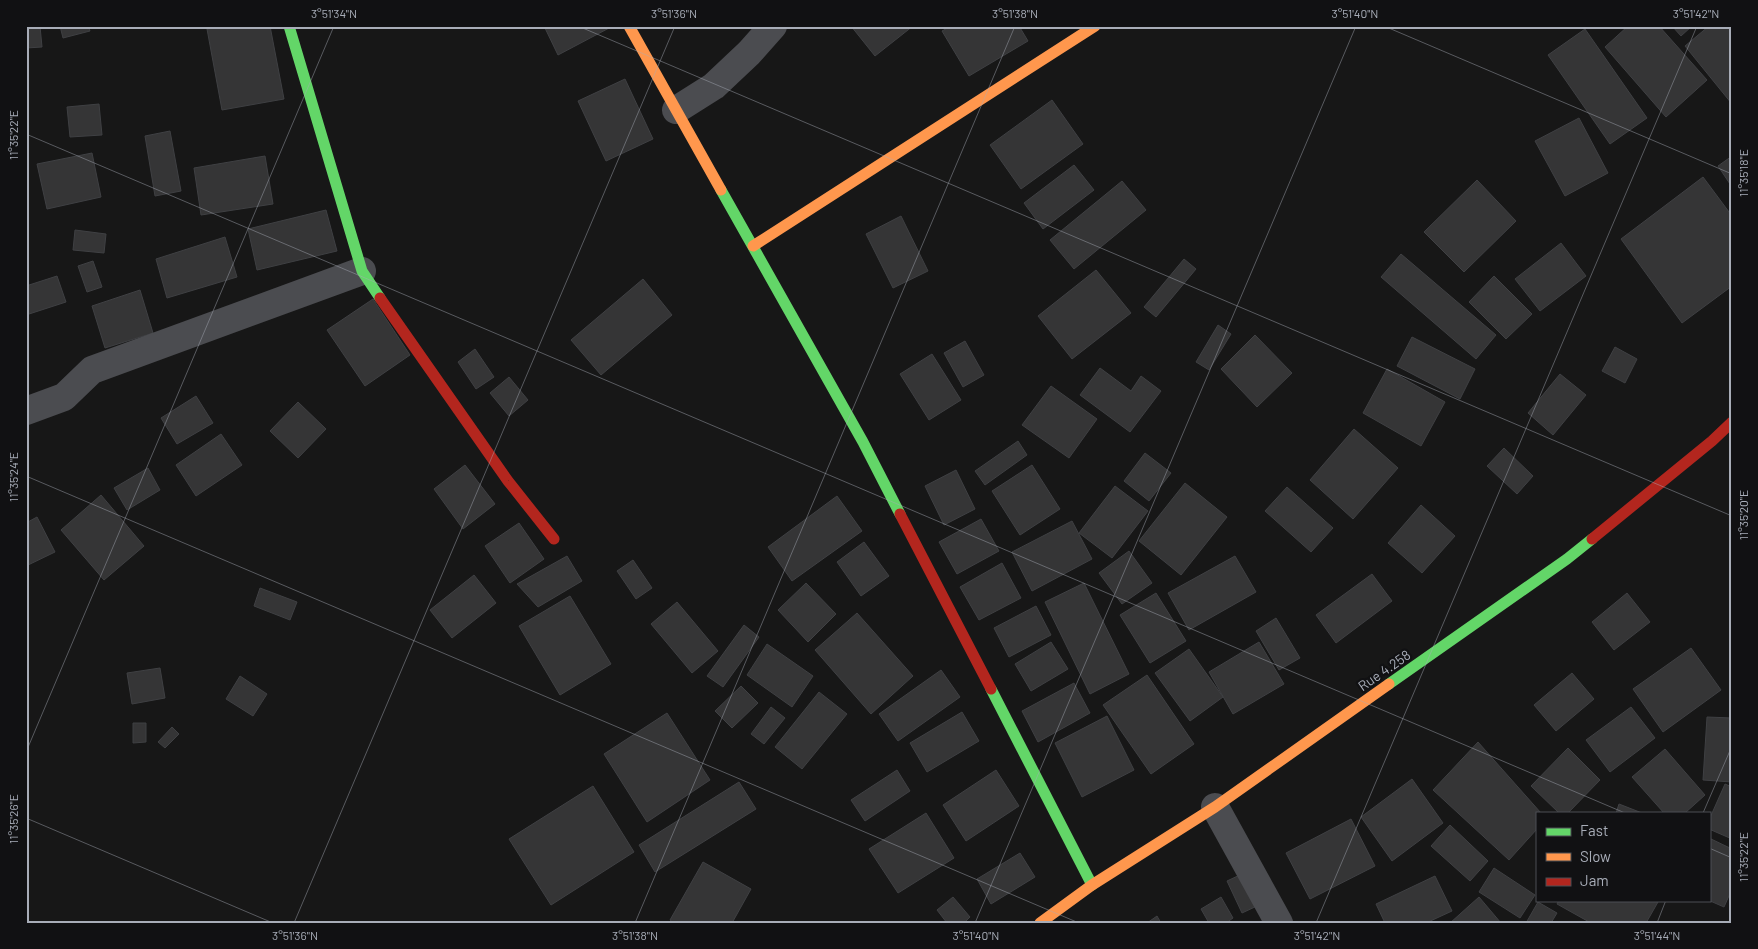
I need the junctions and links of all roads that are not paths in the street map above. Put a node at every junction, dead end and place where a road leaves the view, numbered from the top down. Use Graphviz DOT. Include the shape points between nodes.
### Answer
graph roads {
  1 [pos="289,26"];
  2 [pos="629,26"];
  3 [pos="773,26"];
  4 [pos="1095,26"];
  5 [pos="676,110"];
  6 [pos="753,246"];
  7 [pos="362,271"];
  8 [pos="26,411"];
  9 [pos="1732,422"];
  10 [pos="554,539"];
  11 [pos="1215,807"];
  12 [pos="1092,885"];
  13 [pos="1040,923"];
  14 [pos="1279,923"];
  1 -- 7 [label="main road"];
  2 -- 5 [label="main road"];
  3 -- 5 [label="street" via="714,86"];
  4 -- 6 [label="main road"];
  5 -- 6 [label="main road"];
  6 -- 12 [label="main road" via="862,442"];
  7 -- 8 [label="street" via="92,370 64,397"];
  7 -- 10 [label="main road" via="508,481"];
  9 -- 11 [label="main road, Rue 4.258" via="1567,559"];
  11 -- 12 [label="main road, Rue 4.258"];
  11 -- 14 [label="street"];
  12 -- 13 [label="main road, Rue 4.258"];
}
